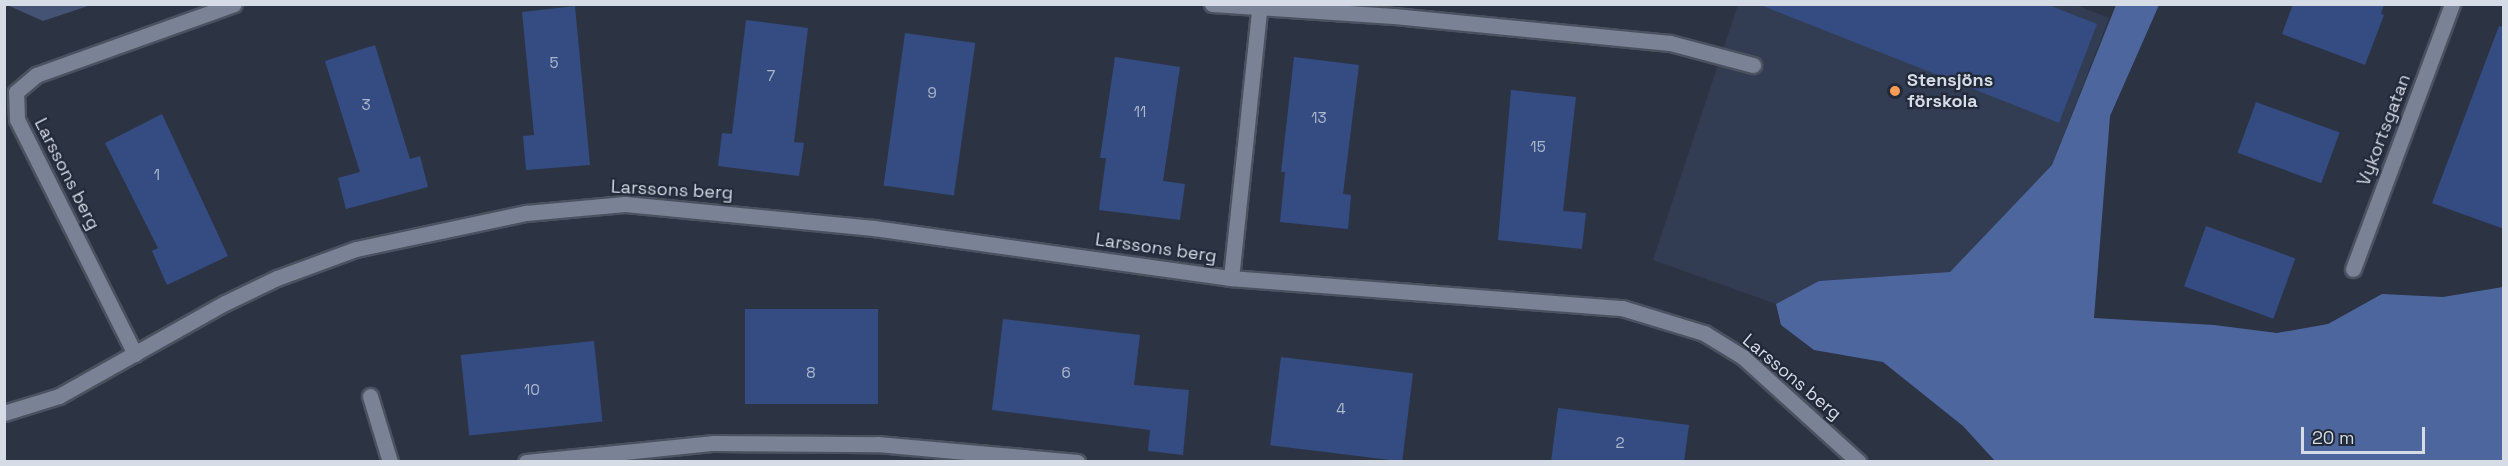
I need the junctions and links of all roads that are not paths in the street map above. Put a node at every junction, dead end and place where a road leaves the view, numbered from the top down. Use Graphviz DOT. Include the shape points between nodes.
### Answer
graph roads {
  1 [pos="234,4"];
  2 [pos="1212,4"];
  3 [pos="2452,4"];
  4 [pos="1259,10"];
  5 [pos="1752,65"];
  6 [pos="2353,269"];
  7 [pos="1231,278"];
  8 [pos="135,354"];
  9 [pos="370,396"];
  10 [pos="4,413"];
  11 [pos="390,462"];
  12 [pos="526,462"];
  13 [pos="1077,462"];
  14 [pos="1859,462"];
  1 -- 8 [label="street, Larssons berg" via="36,75 16,92 17,119"];
  2 -- 4 [label="street"];
  3 -- 6 [label="street, Vykortsgatan"];
  4 -- 5 [label="street" via="1394,16 1670,43"];
  4 -- 7 [label="street, Larssons berg"];
  7 -- 8 [label="street, Larssons berg" via="874,228 625,204 526,213 356,249 277,278"];
  7 -- 14 [label="street, Larssons berg" via="1553,300 1658,317 1704,333 1743,357"];
  8 -- 10 [label="street, Larssons berg" via="58,396"];
  9 -- 11 [label="street"];
  12 -- 13 [label="street" via="726,443 877,444"];
}
